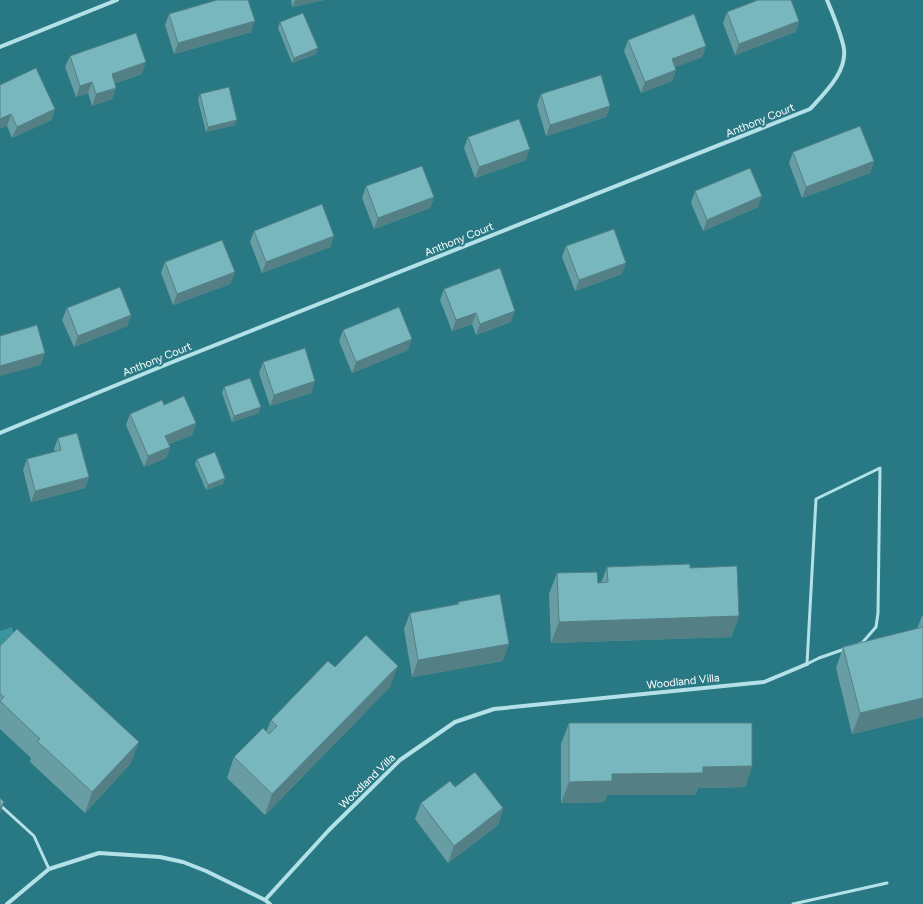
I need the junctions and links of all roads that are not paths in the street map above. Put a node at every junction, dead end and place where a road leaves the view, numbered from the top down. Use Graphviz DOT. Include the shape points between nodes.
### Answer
graph roads {
  1 [pos="117,0"];
  2 [pos="827,0"];
  3 [pos="0,47"];
  4 [pos="0,433"];
  5 [pos="807,664"];
  6 [pos="0,805"];
  7 [pos="49,869"];
  8 [pos="887,883"];
  9 [pos="265,900"];
  10 [pos="7,904"];
  11 [pos="270,904"];
  12 [pos="792,904"];
  1 -- 3 [label="street"];
  2 -- 4 [label="street, Anthony Court" via="844,45 843,64 830,87 810,109"];
  5 -- 5 [label="lane" via="862,643 876,627 880,468 816,499"];
  5 -- 9 [label="street, Woodland Villa" via="764,682 494,709 455,722 400,760 329,830"];
  6 -- 7 [label="lane" via="34,836"];
  7 -- 9 [label="street" via="99,853 160,857 206,870"];
  7 -- 10 [label="street"];
  8 -- 12 [label="lane"];
  9 -- 11 [label="street"];
}
